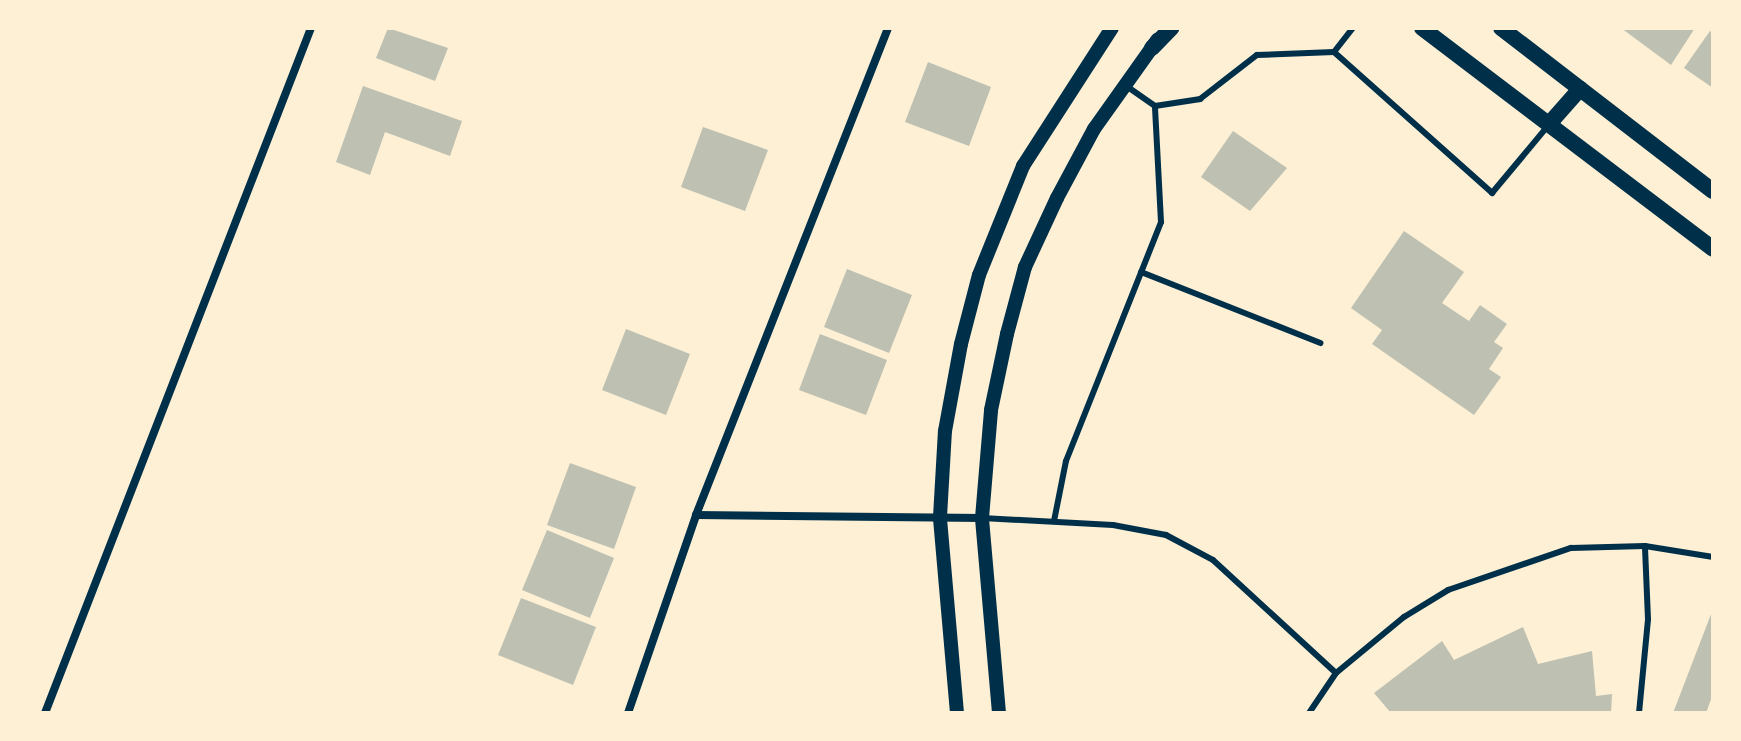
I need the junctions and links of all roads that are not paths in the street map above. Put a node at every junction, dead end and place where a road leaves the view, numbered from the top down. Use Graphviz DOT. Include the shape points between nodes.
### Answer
graph roads {
  1 [pos="311,28"];
  2 [pos="888,28"];
  3 [pos="1112,28"];
  4 [pos="1168,28"];
  5 [pos="1353,28"];
  6 [pos="1422,28"];
  7 [pos="1501,28"];
  8 [pos="1152,48"];
  9 [pos="1334,52"];
  10 [pos="1125,85"];
  11 [pos="1580,89"];
  12 [pos="1155,106"];
  13 [pos="1549,124"];
  14 [pos="1713,191"];
  15 [pos="1713,249"];
  16 [pos="1141,272"];
  17 [pos="1320,343"];
  18 [pos="696,515"];
  19 [pos="940,517"];
  20 [pos="982,518"];
  21 [pos="1054,521"];
  22 [pos="1645,546"];
  23 [pos="1713,557"];
  24 [pos="1336,673"];
  25 [pos="45,713"];
  26 [pos="628,713"];
  27 [pos="957,713"];
  28 [pos="999,713"];
  29 [pos="1309,713"];
  30 [pos="1639,713"];
  1 -- 25 [label="street"];
  2 -- 18 [label="street"];
  3 -- 19 [label="street" via="1023,166 979,275 945,431"];
  4 -- 8 [label="main road"];
  5 -- 9 [label="lane"];
  6 -- 13 [label="main road"];
  7 -- 11 [label="main road"];
  8 -- 10 [label="street"];
  9 -- 12 [label="lane" via="1257,55 1200,99"];
  9 -- 13 [label="lane" via="1492,193"];
  10 -- 12 [label="lane"];
  10 -- 20 [label="street" via="1094,129 1025,267 991,410"];
  11 -- 13 [label="main road"];
  11 -- 14 [label="main road"];
  12 -- 16 [label="lane" via="1161,222"];
  13 -- 15 [label="main road"];
  16 -- 17 [label="lane"];
  16 -- 21 [label="lane" via="1066,461"];
  18 -- 19 [label="street"];
  18 -- 26 [label="street"];
  19 -- 20 [label="street"];
  19 -- 27 [label="street"];
  20 -- 21 [label="lane"];
  20 -- 28 [label="street"];
  21 -- 24 [label="lane" via="1166,535 1213,560"];
  22 -- 23 [label="lane"];
  22 -- 24 [label="lane" via="1571,548 1448,590 1404,617"];
  22 -- 30 [label="lane" via="1648,619"];
  24 -- 29 [label="lane"];
}
